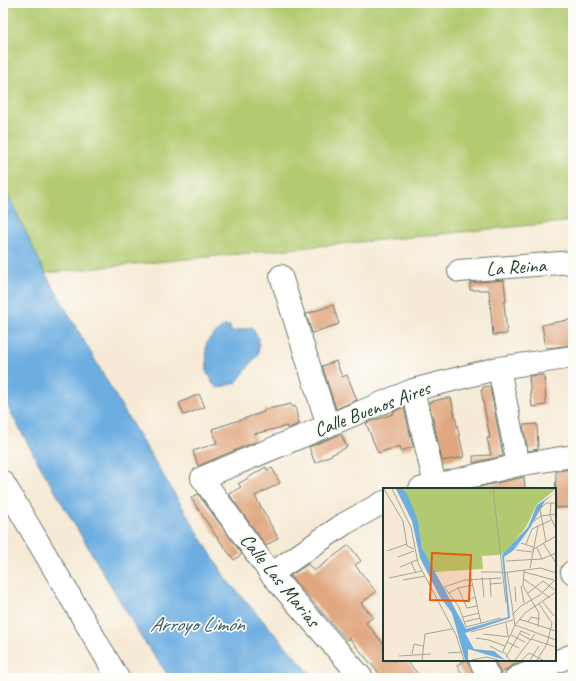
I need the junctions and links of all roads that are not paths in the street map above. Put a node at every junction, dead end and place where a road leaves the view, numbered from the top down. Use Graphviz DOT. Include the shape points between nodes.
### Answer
graph roads {
  1 [pos="572,267"];
  2 [pos="459,271"];
  3 [pos="282,276"];
  4 [pos="573,357"];
  5 [pos="499,368"];
  6 [pos="413,390"];
  7 [pos="328,426"];
  8 [pos="573,456"];
  9 [pos="518,466"];
  10 [pos="202,478"];
  11 [pos="3,482"];
  12 [pos="470,483"];
  13 [pos="428,487"];
  14 [pos="383,503"];
  15 [pos="271,574"];
  16 [pos="573,655"];
  17 [pos="480,661"];
  18 [pos="118,678"];
  19 [pos="362,678"];
  20 [pos="489,678"];
  21 [pos="516,678"];
  1 -- 2 [label="street, La Reina"];
  3 -- 7 [label="street"];
  4 -- 5 [label="street, Calle Buenos Aires"];
  5 -- 6 [label="street, Calle Buenos Aires"];
  5 -- 9 [label="street"];
  6 -- 7 [label="street, Calle Buenos Aires"];
  6 -- 13 [label="street"];
  7 -- 10 [label="street, Calle Buenos Aires"];
  8 -- 9 [label="street"];
  9 -- 12 [label="street"];
  10 -- 15 [label="street, Calle Las Marias"];
  11 -- 18 [label="street"];
  12 -- 13 [label="street"];
  14 -- 15 [label="street" via="344,524"];
  15 -- 19 [label="street, Calle Las Marias"];
  16 -- 21 [label="street"];
  17 -- 20 [label="street"];
}
